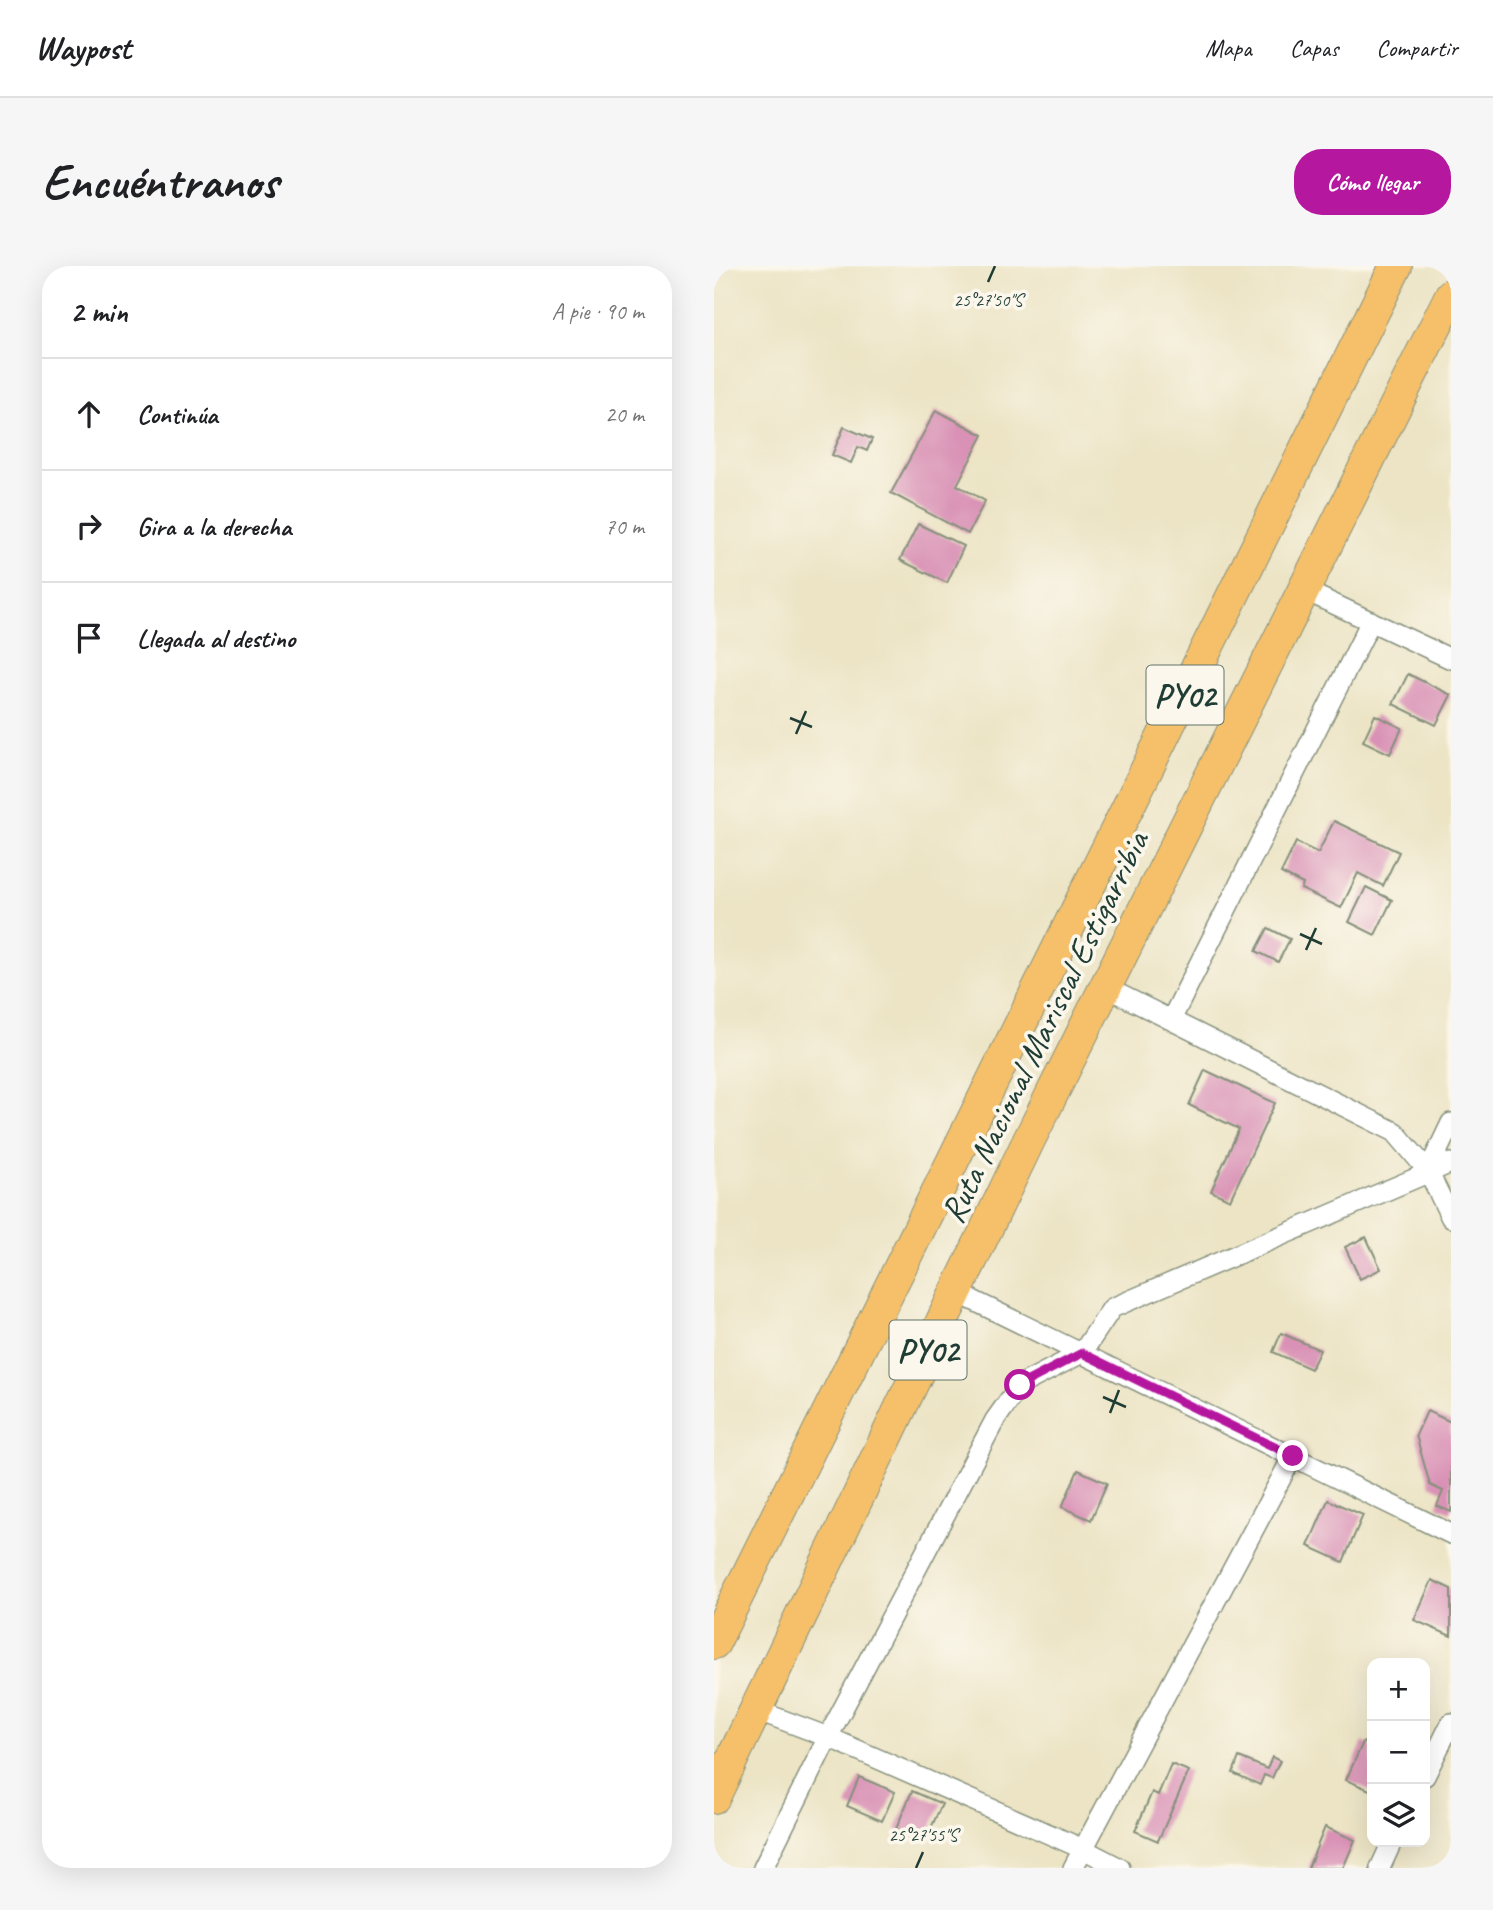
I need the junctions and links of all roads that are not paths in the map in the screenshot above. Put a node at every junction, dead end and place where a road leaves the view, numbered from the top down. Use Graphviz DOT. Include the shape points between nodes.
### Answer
graph roads {
  1 [pos="1396,266"];
  2 [pos="1451,295"];
  3 [pos="1304,590"];
  4 [pos="1371,621"];
  5 [pos="1451,659"];
  6 [pos="1105,987"];
  7 [pos="1171,1020"];
  8 [pos="1451,1123"];
  9 [pos="1451,1163"];
  10 [pos="1428,1171"];
  11 [pos="1451,1218"];
  12 [pos="956,1292"];
  13 [pos="1082,1353"];
  14 [pos="1293,1456"];
  15 [pos="1451,1534"];
  16 [pos="714,1643"];
  17 [pos="756,1710"];
  18 [pos="1451,1723"];
  19 [pos="828,1737"];
  20 [pos="1430,1766"];
  21 [pos="714,1797"];
  22 [pos="1390,1847"];
  23 [pos="1083,1849"];
  24 [pos="763,1868"];
  25 [pos="1073,1868"];
  26 [pos="1120,1868"];
  27 [pos="1380,1868"];
  1 -- 16 [label="highway, Ruta Nacional Mariscal Estigarribia / PY02"];
  2 -- 3 [label="highway, Ruta Nacional Mariscal Estigarribia / PY02"];
  3 -- 4 [label="street"];
  3 -- 6 [label="highway, Ruta Nacional Mariscal Estigarribia / PY02"];
  4 -- 5 [label="street"];
  4 -- 7 [label="street"];
  6 -- 7 [label="street"];
  6 -- 12 [label="highway, Ruta Nacional Mariscal Estigarribia / PY02"];
  7 -- 10 [label="street" via="1395,1132"];
  8 -- 10 [label="street"];
  9 -- 10 [label="street"];
  10 -- 11 [label="street"];
  10 -- 13 [label="street" via="1112,1308"];
  12 -- 13 [label="street"];
  12 -- 17 [label="highway, Ruta Nacional Mariscal Estigarribia / PY02"];
  13 -- 14 [label="street"];
  13 -- 19 [label="street" via="1020,1385 995,1420"];
  14 -- 15 [label="street"];
  14 -- 23 [label="street"];
  17 -- 19 [label="street"];
  17 -- 21 [label="highway, Ruta Nacional Mariscal Estigarribia / PY02"];
  18 -- 20 [label="street"];
  19 -- 23 [label="street"];
  19 -- 24 [label="street"];
  22 -- 27 [label="street"];
  23 -- 25 [label="street"];
  23 -- 26 [label="street"];
}
